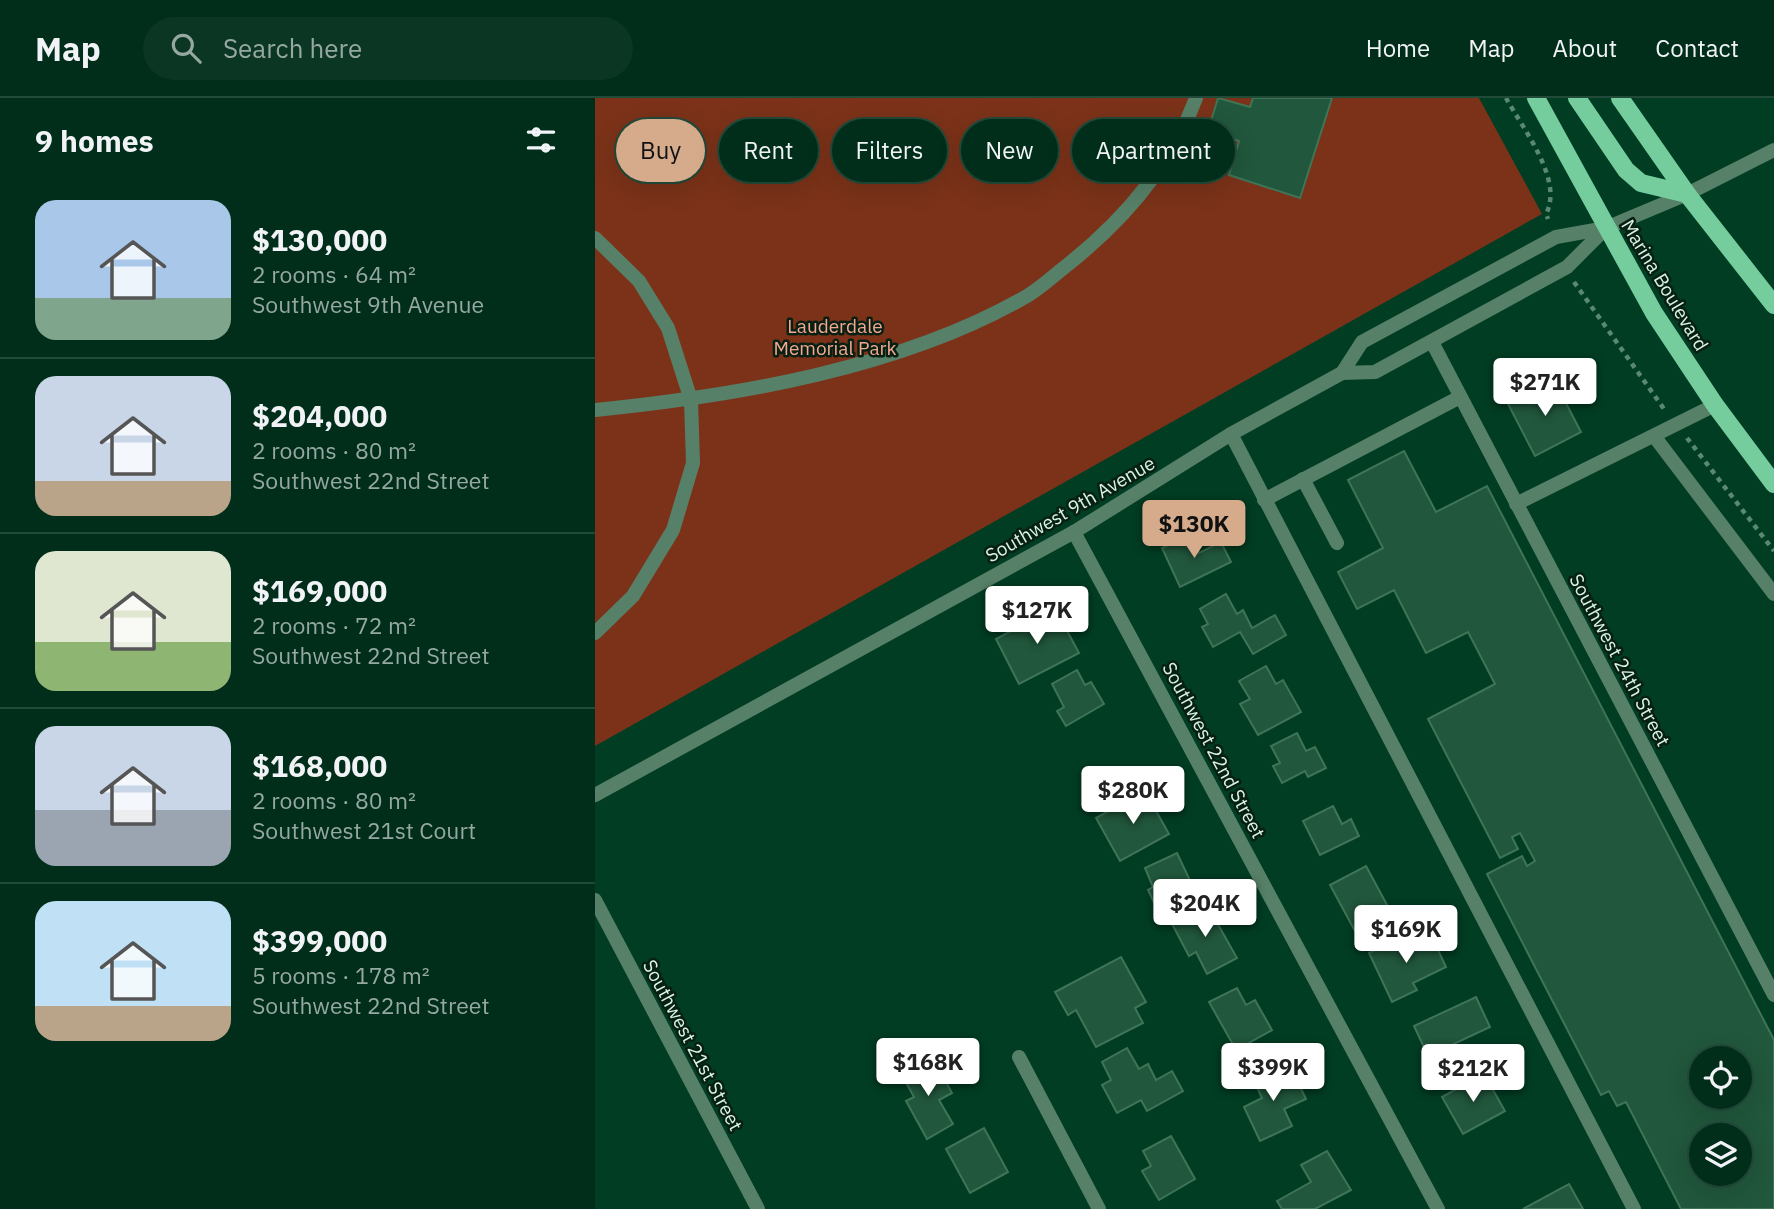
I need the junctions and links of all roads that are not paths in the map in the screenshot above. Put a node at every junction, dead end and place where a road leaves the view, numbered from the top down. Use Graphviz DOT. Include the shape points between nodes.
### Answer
graph roads {
  1 [pos="1196,98"];
  2 [pos="1536,98"];
  3 [pos="1577,98"];
  4 [pos="1620,98"];
  5 [pos="1774,150"];
  6 [pos="1687,194"];
  7 [pos="1606,228"];
  8 [pos="595,238"];
  9 [pos="1774,304"];
  10 [pos="1432,342"];
  11 [pos="1342,373"];
  12 [pos="1460,397"];
  13 [pos="691,400"];
  14 [pos="1715,405"];
  15 [pos="595,410"];
  16 [pos="1231,434"];
  17 [pos="1654,436"];
  18 [pos="1304,479"];
  19 [pos="1774,484"];
  20 [pos="1264,500"];
  21 [pos="1516,504"];
  22 [pos="1074,532"];
  23 [pos="1337,543"];
  24 [pos="1774,594"];
  25 [pos="595,633"];
  26 [pos="595,795"];
  27 [pos="595,900"];
  28 [pos="1774,995"];
  29 [pos="1019,1057"];
  30 [pos="758,1209"];
  31 [pos="1099,1209"];
  32 [pos="1438,1209"];
  33 [pos="1634,1209"];
  1 -- 13 [label="street" via="1187,122 1142,194 1091,246 1029,296 941,338 803,378"];
  2 -- 7 [label="main road, Marina Boulevard"];
  3 -- 6 [label="main road" via="1626,170 1641,183"];
  4 -- 6 [label="main road"];
  5 -- 6 [label="street, Southwest 9th Avenue"];
  6 -- 7 [label="street, Southwest 9th Avenue"];
  6 -- 9 [label="main road"];
  7 -- 10 [label="street, Southwest 9th Avenue" via="1567,267"];
  7 -- 11 [label="street, Southwest 9th Avenue" via="1556,237 1362,342"];
  7 -- 14 [label="main road, Marina Boulevard" via="1654,313"];
  8 -- 13 [label="street" via="639,281 668,328"];
  10 -- 11 [label="street, Southwest 9th Avenue" via="1375,372"];
  10 -- 12 [label="street, Southwest 24th Street"];
  11 -- 16 [label="street, Southwest 9th Avenue"];
  12 -- 18 [label="street"];
  12 -- 21 [label="street, Southwest 24th Street"];
  13 -- 15 [label="street"];
  13 -- 25 [label="street" via="694,463 673,530 633,596"];
  14 -- 17 [label="street"];
  14 -- 19 [label="main road, Marina Boulevard"];
  16 -- 20 [label="street"];
  16 -- 22 [label="street, Southwest 9th Avenue"];
  17 -- 21 [label="street"];
  17 -- 24 [label="street"];
  18 -- 20 [label="street"];
  18 -- 23 [label="street"];
  20 -- 33 [label="street"];
  21 -- 28 [label="street, Southwest 24th Street"];
  22 -- 26 [label="street, Southwest 9th Avenue"];
  22 -- 32 [label="street, Southwest 22nd Street"];
  27 -- 30 [label="street, Southwest 21st Street"];
  29 -- 31 [label="street"];
}
